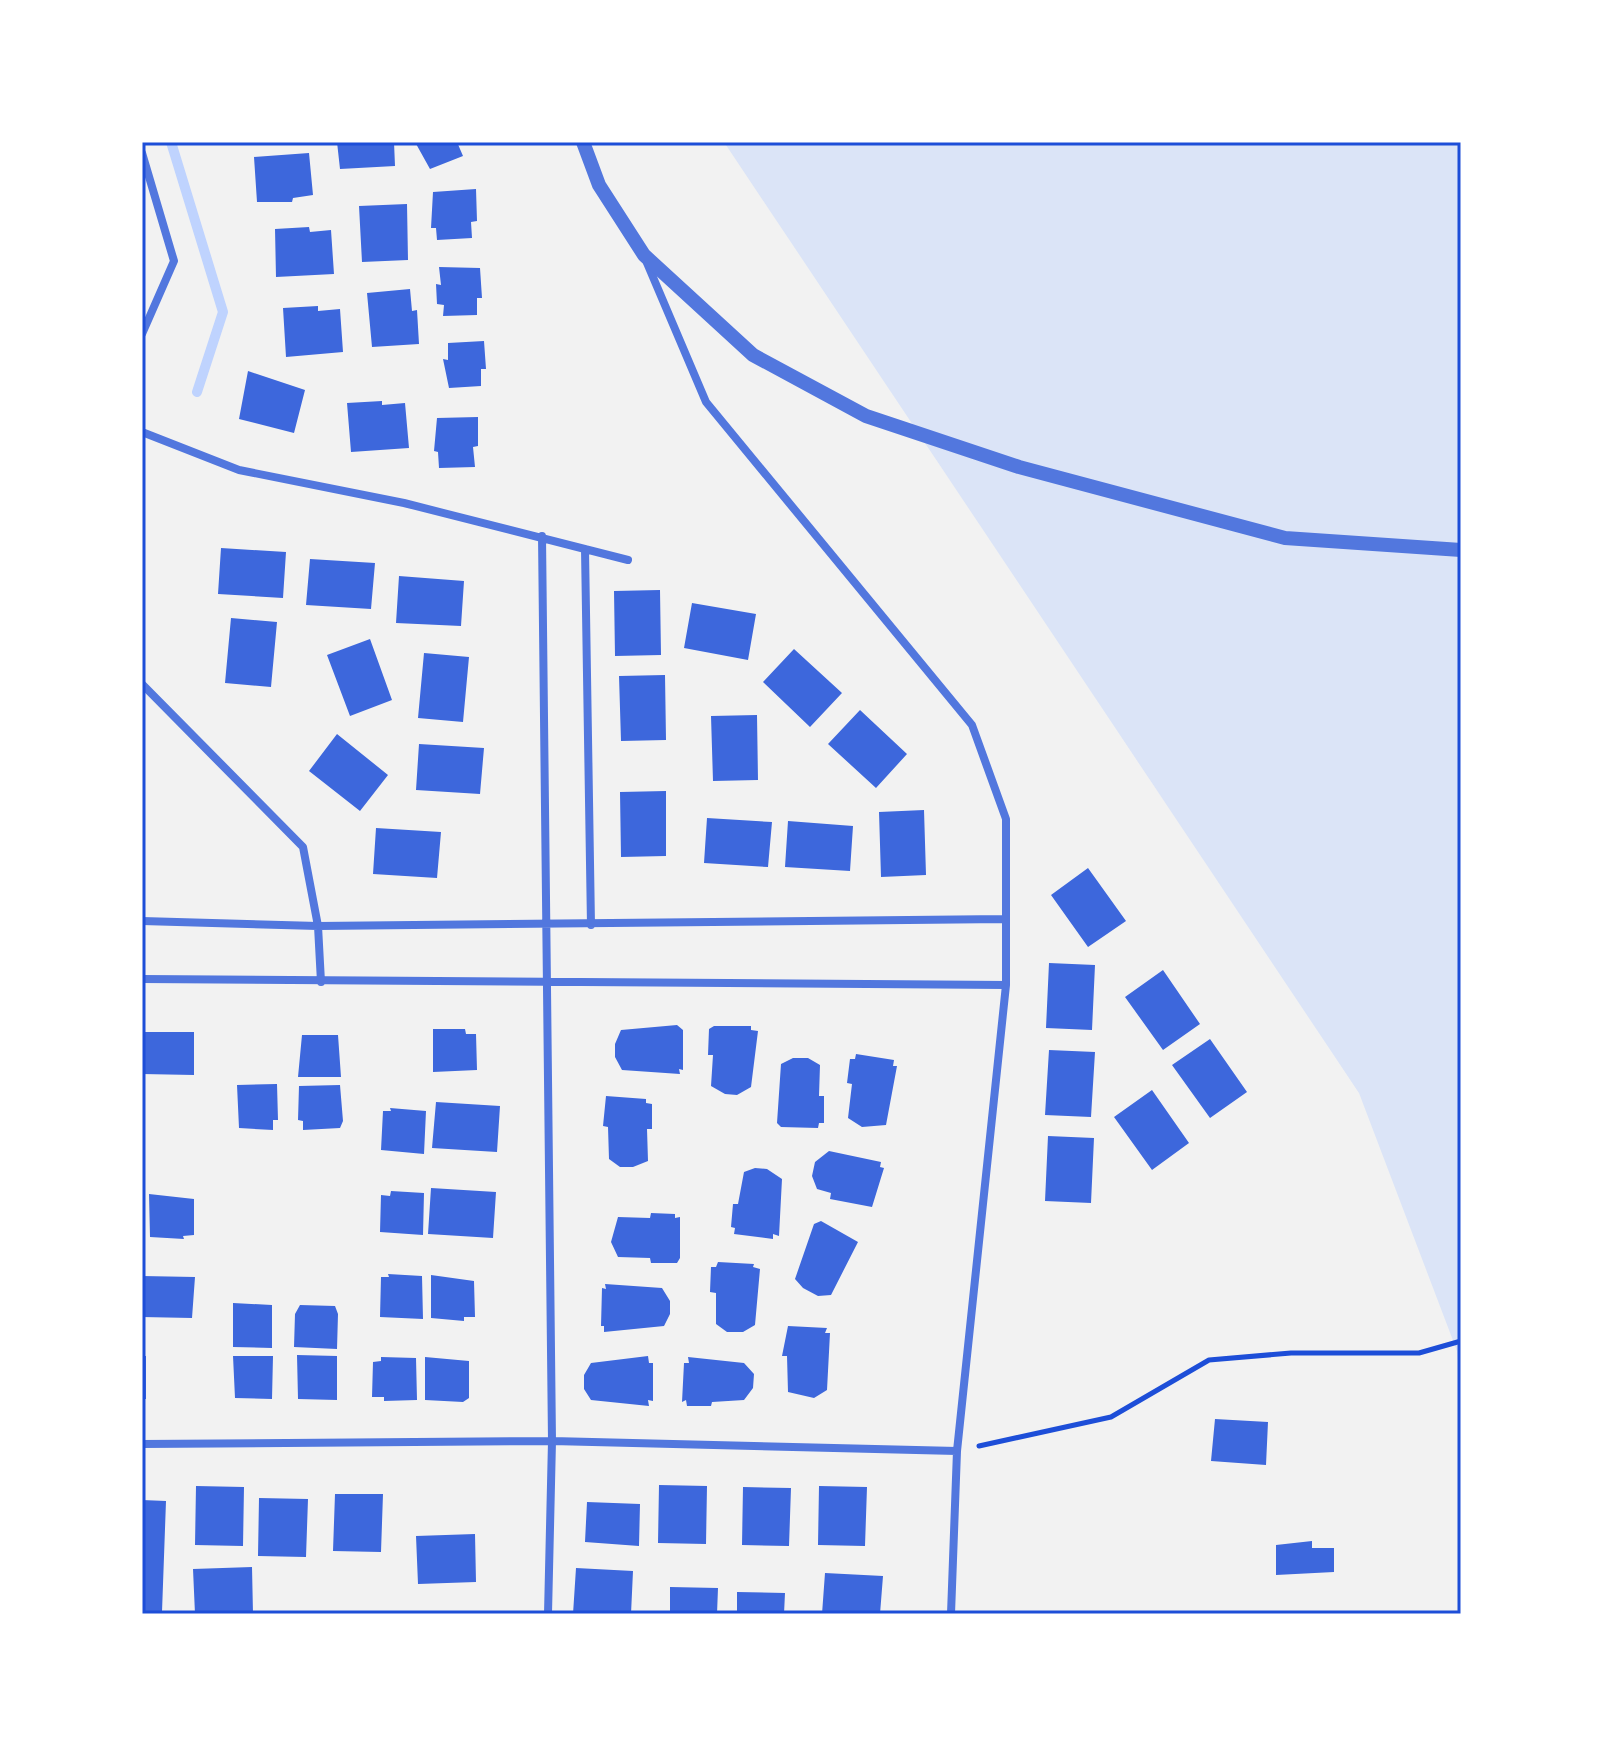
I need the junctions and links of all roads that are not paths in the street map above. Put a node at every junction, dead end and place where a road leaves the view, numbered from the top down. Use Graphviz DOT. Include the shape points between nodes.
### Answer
graph roads {
  1 [pos="583,142"];
  2 [pos="142,153"];
  3 [pos="644,255"];
  4 [pos="142,334"];
  5 [pos="142,432"];
  6 [pos="542,536"];
  7 [pos="585,549"];
  8 [pos="1461,550"];
  9 [pos="628,560"];
  10 [pos="142,684"];
  11 [pos="1005,919"];
  12 [pos="142,921"];
  13 [pos="545,925"];
  14 [pos="591,925"];
  15 [pos="318,926"];
  16 [pos="142,979"];
  17 [pos="321,982"];
  18 [pos="548,984"];
  19 [pos="1006,985"];
  20 [pos="552,1441"];
  21 [pos="142,1444"];
  22 [pos="957,1451"];
  23 [pos="548,1614"];
  24 [pos="951,1614"];
  1 -- 3 [label="street" via="599,185"];
  2 -- 4 [label="street" via="174,261"];
  3 -- 8 [label="street" via="753,355 866,416 1019,467 1285,538"];
  3 -- 11 [label="street" via="706,402 972,725 1006,819"];
  5 -- 6 [label="street" via="239,470"];
  6 -- 7 [label="street"];
  6 -- 13 [label="street"];
  7 -- 9 [label="street"];
  7 -- 14 [label="street"];
  10 -- 15 [label="street" via="303,847"];
  11 -- 14 [label="street"];
  11 -- 19 [label="street"];
  12 -- 15 [label="street"];
  13 -- 14 [label="street"];
  13 -- 15 [label="street"];
  13 -- 18 [label="street"];
  15 -- 17 [label="street"];
  16 -- 17 [label="street"];
  17 -- 18 [label="street"];
  18 -- 19 [label="street"];
  18 -- 20 [label="street"];
  19 -- 22 [label="street"];
  20 -- 21 [label="street"];
  20 -- 22 [label="street"];
  20 -- 23 [label="street"];
  22 -- 24 [label="street"];
}
